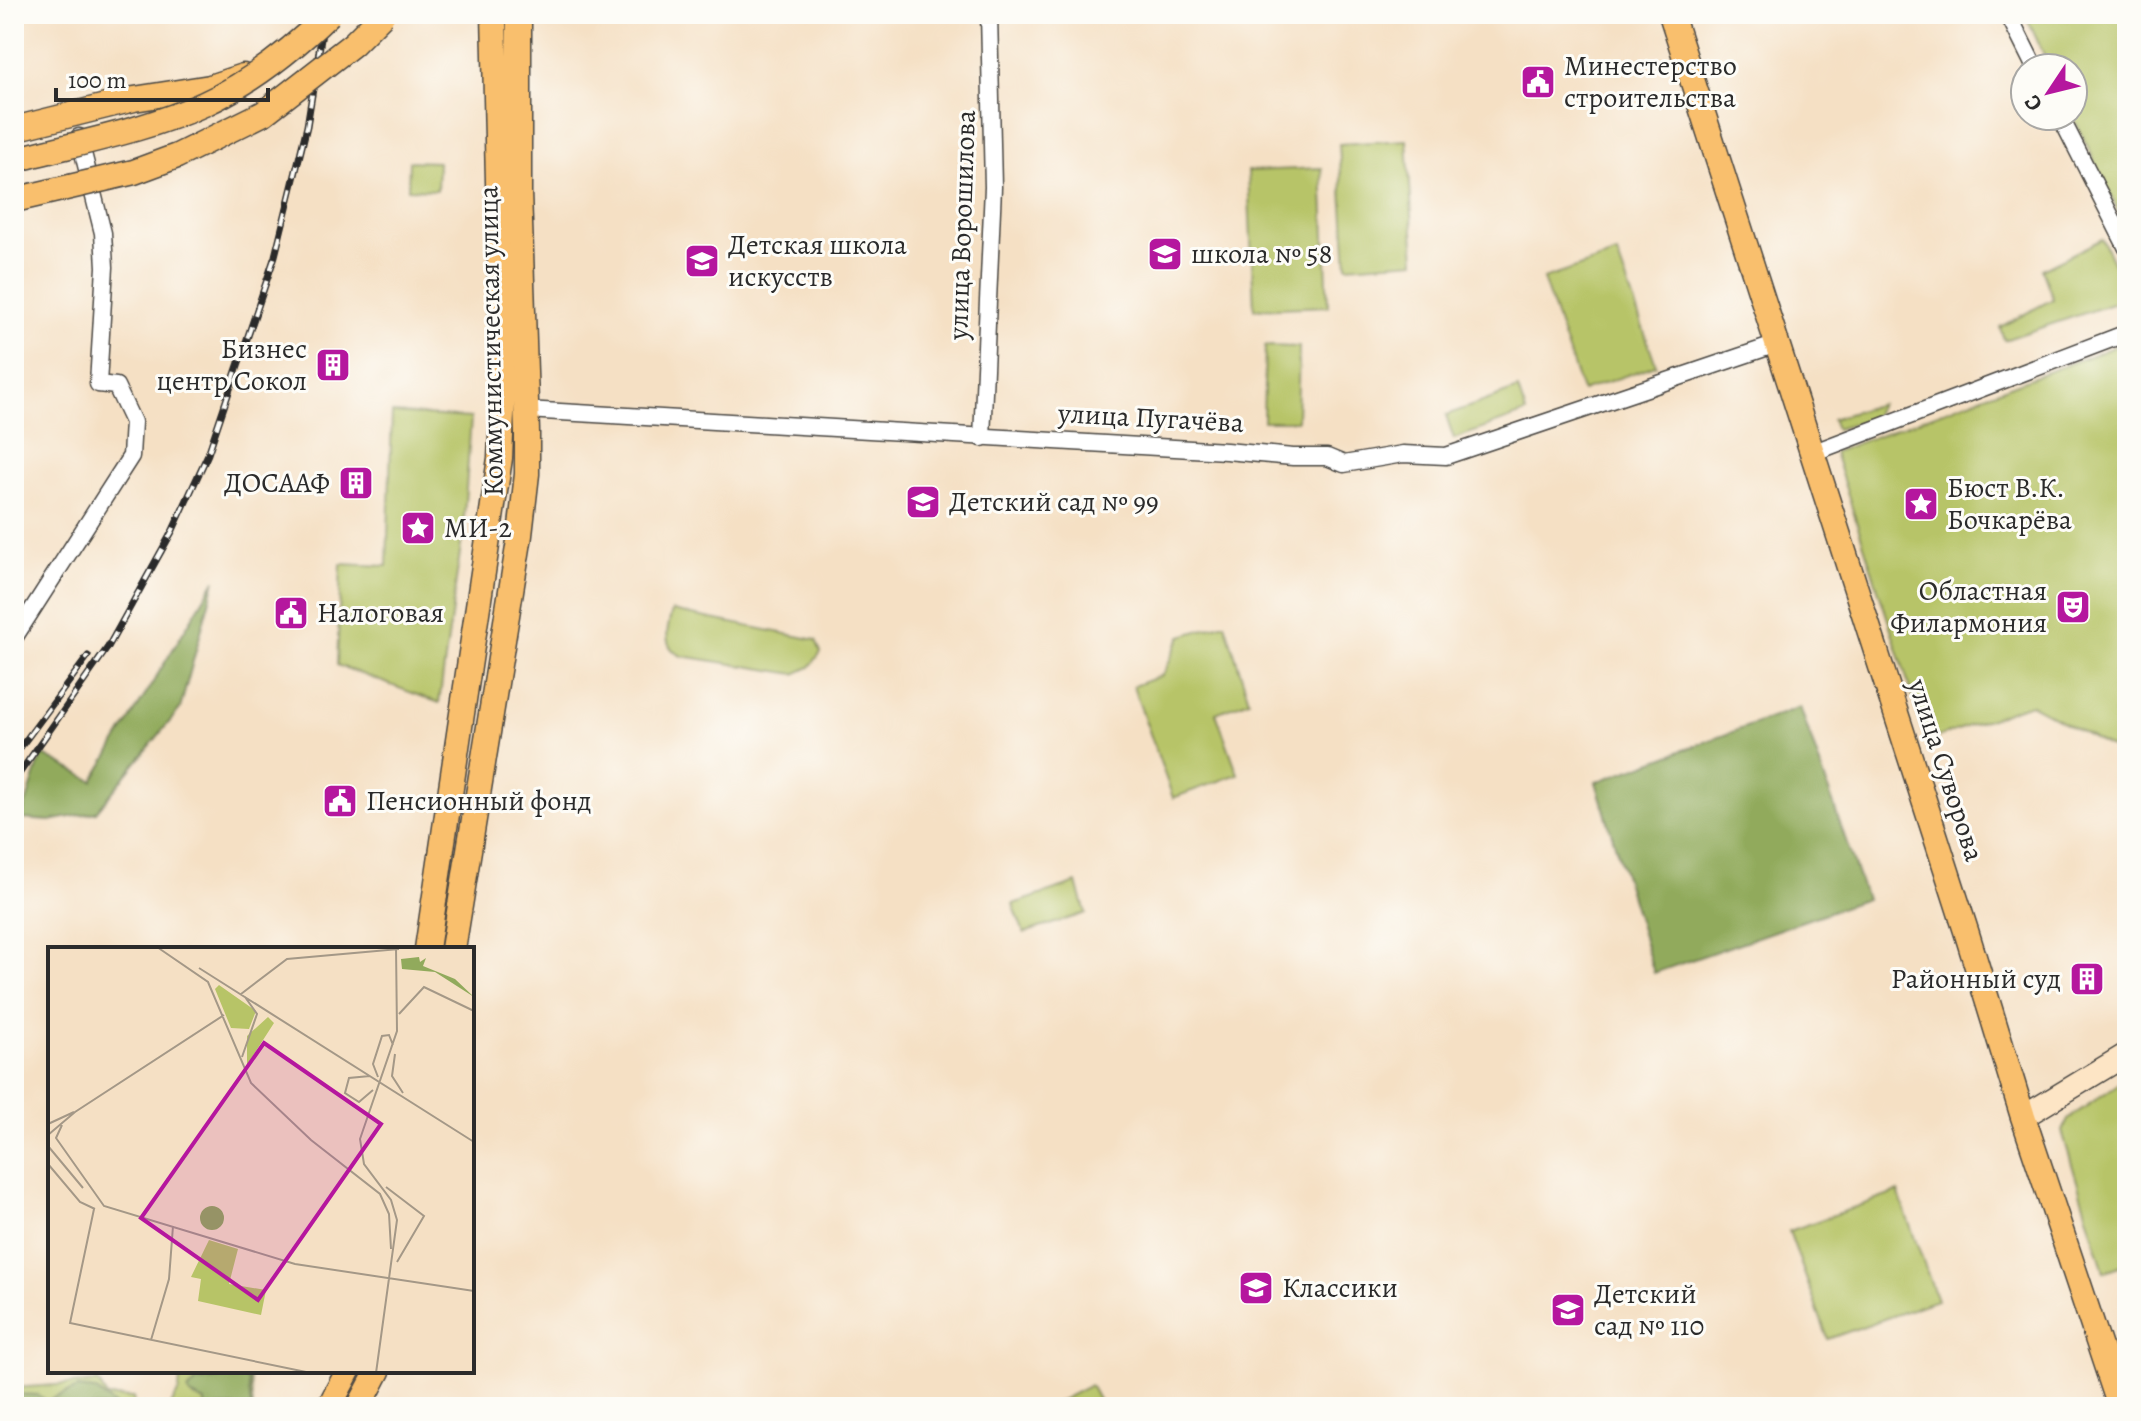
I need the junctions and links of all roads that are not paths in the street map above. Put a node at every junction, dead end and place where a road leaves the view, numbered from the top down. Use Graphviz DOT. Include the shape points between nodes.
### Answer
graph roads {
  1 [pos="329,14"];
  2 [pos="383,14"];
  3 [pos="494,14"];
  4 [pos="519,14"];
  5 [pos="989,14"];
  6 [pos="1671,14"];
  7 [pos="2008,14"];
  8 [pos="2027,52"];
  9 [pos="267,67"];
  10 [pos="14,129"];
  11 [pos="2068,132"];
  12 [pos="14,151"];
  13 [pos="14,160"];
  14 [pos="14,200"];
  15 [pos="2127,248"];
  16 [pos="2127,333"];
  17 [pos="1777,344"];
  18 [pos="514,409"];
  19 [pos="982,438"];
  20 [pos="1812,453"];
  21 [pos="14,638"];
  22 [pos="427,947"];
  23 [pos="453,947"];
  24 [pos="2127,1054"];
  25 [pos="2023,1117"];
  26 [pos="347,1373"];
  27 [pos="377,1373"];
  28 [pos="329,1407"];
  29 [pos="359,1407"];
  30 [pos="2120,1407"];
  1 -- 9 [label="main road, bridge"];
  2 -- 14 [label="main road, bridge" via="264,113 134,172"];
  3 -- 18 [label="main road, Коммунистическая улица"];
  4 -- 18 [label="main road, Коммунистическая улица"];
  5 -- 19 [label="street, улица Ворошилова" via="993,187"];
  6 -- 17 [label="main road, улица Суворова"];
  7 -- 8 [label="street"];
  9 -- 10 [label="main road, bridge" via="210,87 134,99"];
  9 -- 13 [label="main road, bridge" via="204,104 163,120"];
  11 -- 15 [label="street"];
  12 -- 21 [label="street" via="79,136 103,233 98,384 116,386 133,422 131,456"];
  16 -- 20 [label="street"];
  17 -- 19 [label="street, улица Пугачёва" via="1446,456 1403,454 1344,464 1317,456"];
  17 -- 20 [label="main road, улица Суворова"];
  18 -- 19 [label="street, улица Пугачёва"];
  18 -- 22 [label="main road, Коммунистическая улица" via="494,503"];
  18 -- 23 [label="main road, Коммунистическая улица" via="527,474"];
  20 -- 25 [label="main road, улица Суворова"];
  24 -- 25 [label="main road"];
  25 -- 30 [label="main road, улица Суворова"];
  26 -- 28 [label="main road"];
  27 -- 29 [label="main road"];
}
